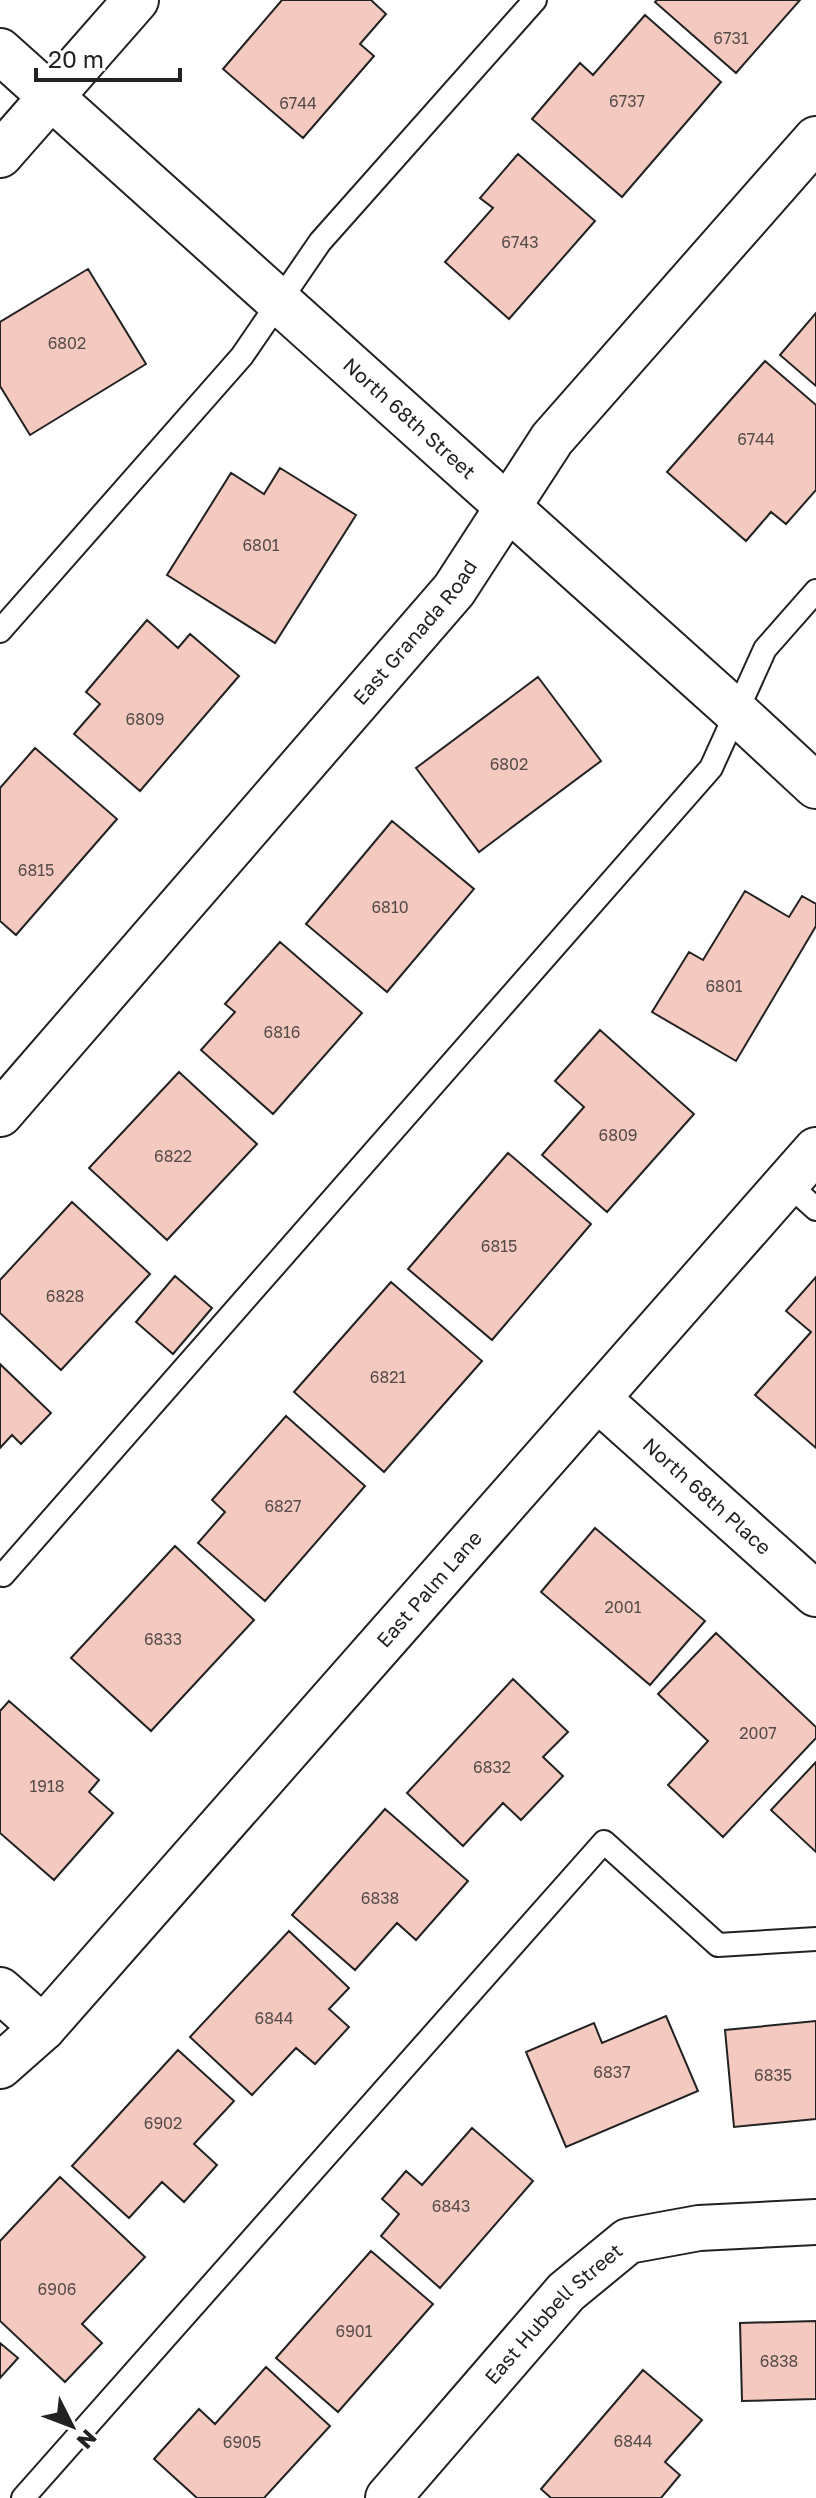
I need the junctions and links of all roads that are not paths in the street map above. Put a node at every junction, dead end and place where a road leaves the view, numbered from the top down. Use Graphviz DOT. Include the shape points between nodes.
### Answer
graph roads {
  1 [pos="136,0"];
  2 [pos="535,0"];
  3 [pos="0,51"];
  4 [pos="50,95"];
  5 [pos="816,139"];
  6 [pos="0,155"];
  7 [pos="280,301"];
  8 [pos="508,506"];
  9 [pos="816,591"];
  10 [pos="0,631"];
  11 [pos="735,711"];
  12 [pos="816,786"];
  13 [pos="0,1114"];
  14 [pos="816,1150"];
  15 [pos="802,1196"];
  16 [pos="598,1399"];
  17 [pos="0,1573"];
  18 [pos="816,1594"];
  19 [pos="816,1939"];
  20 [pos="0,1990"];
  21 [pos="43,2028"];
  22 [pos="0,2066"];
  23 [pos="0,2098"];
  24 [pos="816,2222"];
  25 [pos="23,2498"];
  26 [pos="388,2498"];
  1 -- 4 [label="street"];
  2 -- 7 [label="lane" via="320,242"];
  3 -- 4 [label="street, North 68th Street"];
  4 -- 6 [label="street"];
  4 -- 7 [label="street, North 68th Street"];
  5 -- 8 [label="street, East Granada Road" via="552,439"];
  7 -- 8 [label="street, North 68th Street"];
  7 -- 10 [label="lane" via="242,356"];
  8 -- 11 [label="street, North 68th Street"];
  8 -- 13 [label="street, East Granada Road" via="454,590"];
  9 -- 11 [label="lane" via="765,649"];
  11 -- 12 [label="street, North 68th Street"];
  11 -- 17 [label="lane" via="711,768"];
  14 -- 15 [label="street, East Palm Lane"];
  15 -- 16 [label="street, East Palm Lane"];
  16 -- 18 [label="street, North 68th Place"];
  16 -- 21 [label="street, East Palm Lane"];
  19 -- 25 [label="lane" via="718,1945 604,1842"];
  20 -- 21 [label="street"];
  21 -- 22 [label="street, East Palm Lane"];
  21 -- 23 [label="street, East Palm Lane"];
  24 -- 26 [label="street, East Hubbell Street" via="699,2228 628,2241 566,2292"];
}
